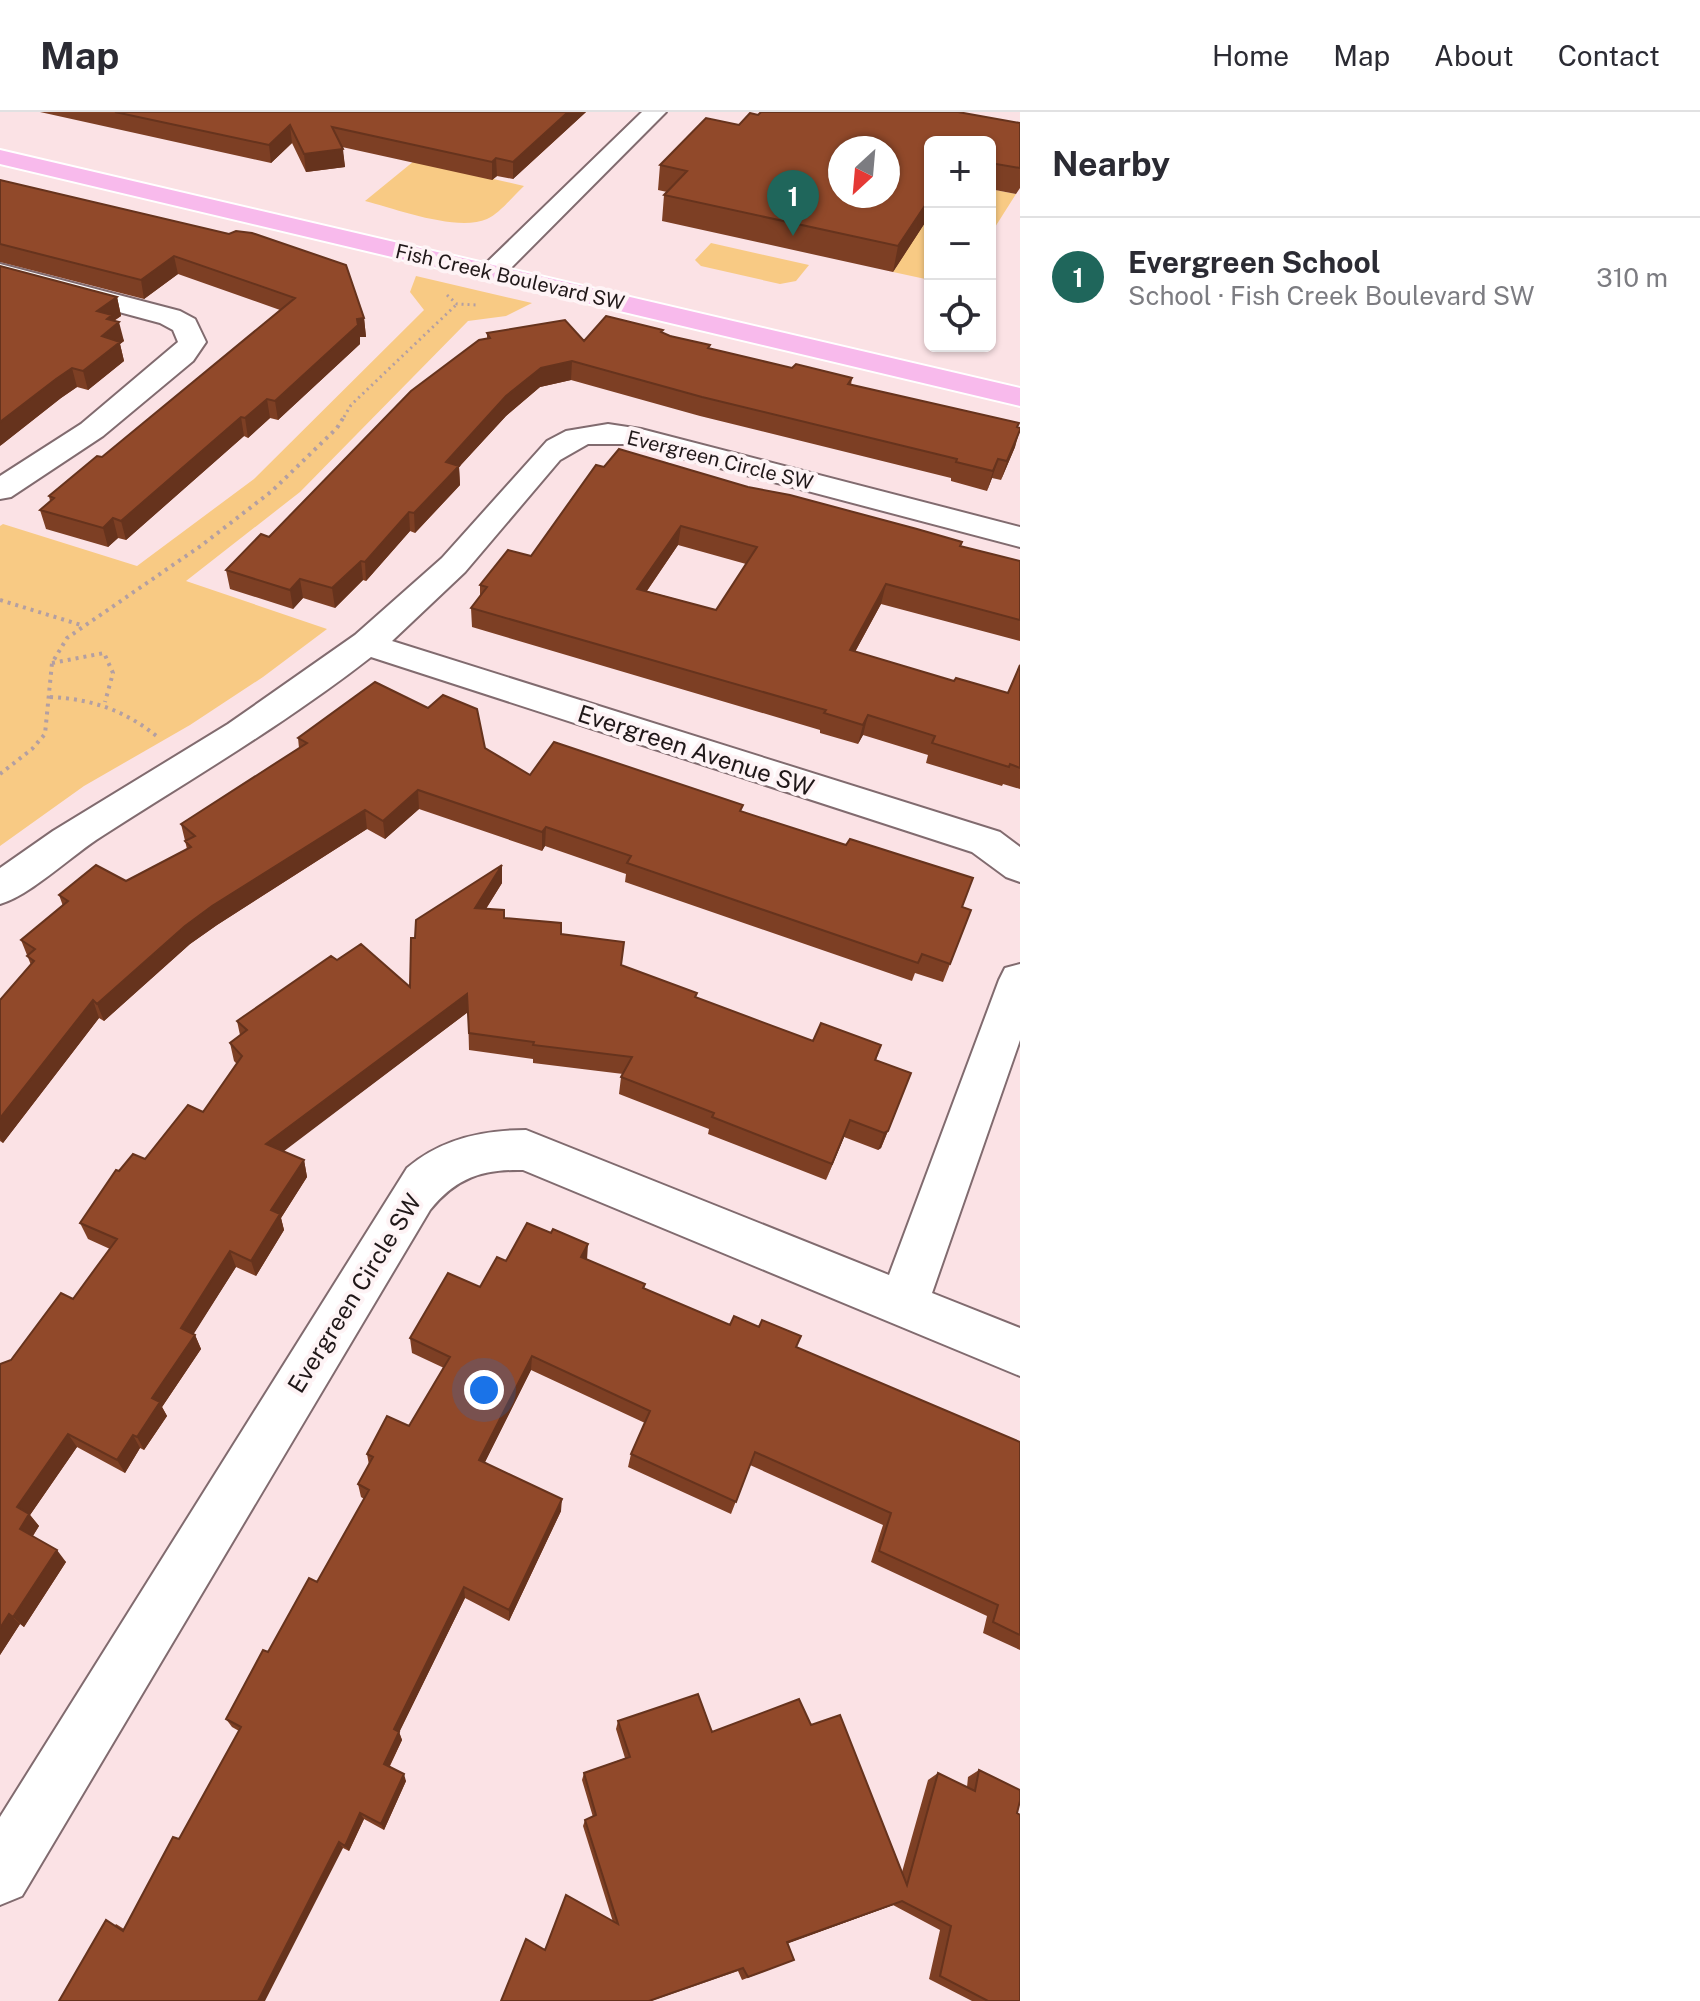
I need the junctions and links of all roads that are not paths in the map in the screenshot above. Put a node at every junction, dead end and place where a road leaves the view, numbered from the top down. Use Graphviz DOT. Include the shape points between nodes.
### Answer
graph roads {
  1 [pos="655,112"];
  2 [pos="0,136"];
  3 [pos="0,157"];
  4 [pos="501,263"];
  5 [pos="0,272"];
  6 [pos="1020,371"];
  7 [pos="1020,397"];
  8 [pos="0,490"];
  9 [pos="1020,537"];
  10 [pos="366,644"];
  11 [pos="1020,867"];
  12 [pos="0,889"];
  13 [pos="1020,980"];
  14 [pos="903,1304"];
  15 [pos="1020,1352"];
  16 [pos="0,1874"];
  1 -- 4 [label="street"];
  2 -- 4 [label="main road, Fish Creek Boulevard SW"];
  3 -- 4 [label="main road, Fish Creek Boulevard SW"];
  4 -- 6 [label="main road, Fish Creek Boulevard SW"];
  4 -- 7 [label="main road, Fish Creek Boulevard SW"];
  5 -- 8 [label="street" via="170,317 185,325 192,342 92,430"];
  9 -- 10 [label="street, Evergreen Circle SW" via="630,435 600,433 559,445 549,454 455,563"];
  10 -- 11 [label="street, Evergreen Avenue SW" via="986,842"];
  10 -- 12 [label="street, Evergreen Circle SW" via="273,712 70,838"];
  13 -- 14 [label="street"];
  14 -- 15 [label="street, Evergreen Circle SW"];
  14 -- 16 [label="street, Evergreen Circle SW" via="526,1150 465,1155 439,1168 413,1196"];
}
